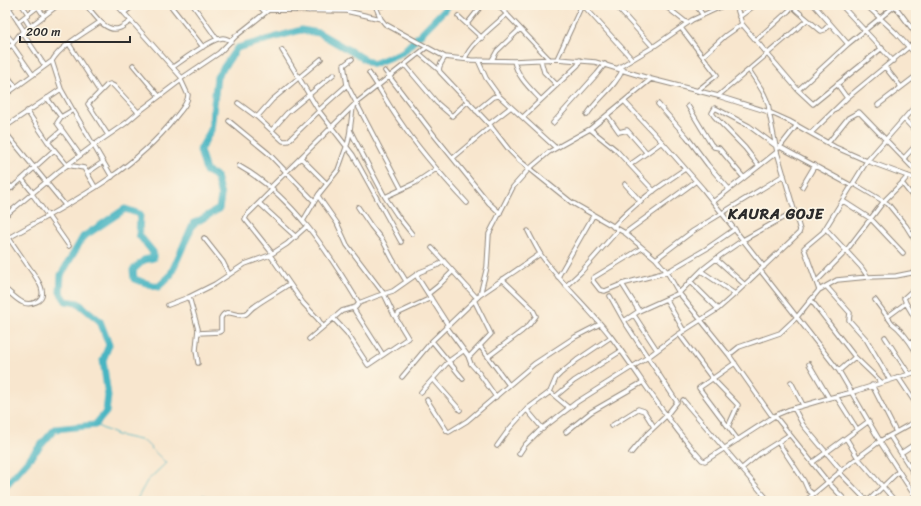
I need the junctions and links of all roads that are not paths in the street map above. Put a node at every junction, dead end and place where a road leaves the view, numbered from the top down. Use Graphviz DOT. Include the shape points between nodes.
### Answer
graph roads {
  1 [pos="13,5"];
  2 [pos="22,5"];
  3 [pos="58,5"];
  4 [pos="86,5"];
  5 [pos="117,5"];
  6 [pos="134,5"];
  7 [pos="176,5"];
  8 [pos="193,5"];
  9 [pos="258,5"];
  10 [pos="275,5"];
  11 [pos="317,5"];
  12 [pos="375,5"];
  13 [pos="482,5"];
  14 [pos="498,5"];
  15 [pos="582,5"];
  16 [pos="615,5"];
  17 [pos="664,5"];
  18 [pos="696,5"];
  19 [pos="725,5"];
  20 [pos="736,5"];
  21 [pos="755,5"];
  22 [pos="814,5"];
  23 [pos="841,5"];
  24 [pos="866,5"];
  25 [pos="895,5"];
  26 [pos="39,6"];
  27 [pos="792,6"];
  28 [pos="8,7"];
  29 [pos="171,7"];
  30 [pos="266,11"];
  31 [pos="309,11"];
  32 [pos="5,12"];
  33 [pos="124,13"];
  34 [pos="507,14"];
  35 [pos="702,14"];
  36 [pos="26,15"];
  37 [pos="44,16"];
  38 [pos="458,16"];
  39 [pos="739,17"];
  40 [pos="880,17"];
  41 [pos="381,20"];
  42 [pos="806,20"];
  43 [pos="131,21"];
  44 [pos="18,22"];
  45 [pos="100,22"];
  46 [pos="686,23"];
  47 [pos="467,24"];
  48 [pos="742,24"];
  49 [pos="830,24"];
  50 [pos="30,27"];
  51 [pos="681,28"];
  52 [pos="520,29"];
  53 [pos="864,30"];
  54 [pos="23,31"];
  55 [pos="5,33"];
  56 [pos="916,34"];
  57 [pos="482,38"];
  58 [pos="217,39"];
  59 [pos="756,40"];
  60 [pos="232,41"];
  61 [pos="916,41"];
  62 [pos="13,43"];
  63 [pos="69,44"];
  64 [pos="848,44"];
  65 [pos="203,47"];
  66 [pos="653,47"];
  67 [pos="909,47"];
  68 [pos="427,48"];
  69 [pos="882,48"];
  70 [pos="5,49"];
  71 [pos="282,50"];
  72 [pos="420,54"];
  73 [pos="768,54"];
  74 [pos="916,55"];
  75 [pos="445,56"];
  76 [pos="703,56"];
  77 [pos="321,59"];
  78 [pos="352,59"];
  79 [pos="465,59"];
  80 [pos="557,59"];
  81 [pos="632,59"];
  82 [pos="478,60"];
  83 [pos="492,60"];
  84 [pos="550,60"];
  85 [pos="580,60"];
  86 [pos="541,61"];
  87 [pos="892,61"];
  88 [pos="52,62"];
  89 [pos="514,62"];
  90 [pos="605,64"];
  91 [pos="133,65"];
  92 [pos="405,65"];
  93 [pos="45,66"];
  94 [pos="173,67"];
  95 [pos="886,67"];
  96 [pos="618,68"];
  97 [pos="623,69"];
  98 [pos="439,70"];
  99 [pos="749,70"];
  100 [pos="385,71"];
  101 [pos="5,73"];
  102 [pos="334,74"];
  103 [pos="369,74"];
  104 [pos="33,75"];
  105 [pos="389,76"];
  106 [pos="916,76"];
  107 [pos="299,77"];
  108 [pos="181,79"];
  109 [pos="652,79"];
  110 [pos="838,84"];
  111 [pos="557,85"];
  112 [pos="347,86"];
  113 [pos="16,87"];
  114 [pos="377,87"];
  115 [pos="901,87"];
  116 [pos="61,89"];
  117 [pos="798,90"];
  118 [pos="697,91"];
  119 [pos="100,92"];
  120 [pos="5,95"];
  121 [pos="310,95"];
  122 [pos="159,96"];
  123 [pos="499,96"];
  124 [pos="718,96"];
  125 [pos="47,98"];
  126 [pos="847,98"];
  127 [pos="541,100"];
  128 [pos="468,101"];
  129 [pos="624,101"];
  130 [pos="238,103"];
  131 [pos="356,103"];
  132 [pos="658,104"];
  133 [pos="878,105"];
  134 [pos="688,106"];
  135 [pos="353,107"];
  136 [pos="511,107"];
  137 [pos="915,107"];
  138 [pos="73,110"];
  139 [pos="319,110"];
  140 [pos="27,111"];
  141 [pos="476,111"];
  142 [pos="138,112"];
  143 [pos="769,112"];
  144 [pos="587,115"];
  145 [pos="607,115"];
  146 [pos="61,117"];
  147 [pos="257,117"];
  148 [pos="523,117"];
  149 [pos="904,118"];
  150 [pos="229,121"];
  151 [pos="553,123"];
  152 [pos="490,125"];
  153 [pos="797,125"];
  154 [pos="5,127"];
  155 [pos="331,128"];
  156 [pos="590,129"];
  157 [pos="62,130"];
  158 [pos="272,130"];
  159 [pos="350,130"];
  160 [pos="916,132"];
  161 [pos="811,133"];
  162 [pos="6,135"];
  163 [pos="108,135"];
  164 [pos="886,139"];
  165 [pos="48,142"];
  166 [pos="662,142"];
  167 [pos="828,143"];
  168 [pos="94,145"];
  169 [pos="916,145"];
  170 [pos="346,148"];
  171 [pos="556,148"];
  172 [pos="777,149"];
  173 [pos="54,150"];
  174 [pos="646,153"];
  175 [pos="80,155"];
  176 [pos="301,158"];
  177 [pos="453,158"];
  178 [pos="904,158"];
  179 [pos="867,161"];
  180 [pos="104,162"];
  181 [pos="631,164"];
  182 [pos="67,165"];
  183 [pos="815,165"];
  184 [pos="239,166"];
  185 [pos="759,166"];
  186 [pos="34,168"];
  187 [pos="436,169"];
  188 [pos="529,169"];
  189 [pos="684,169"];
  190 [pos="287,171"];
  191 [pos="916,171"];
  192 [pos="87,173"];
  193 [pos="784,175"];
  194 [pos="908,176"];
  195 [pos="112,177"];
  196 [pos="744,178"];
  197 [pos="916,179"];
  198 [pos="22,180"];
  199 [pos="5,181"];
  200 [pos="46,182"];
  201 [pos="696,182"];
  202 [pos="902,183"];
  203 [pos="328,184"];
  204 [pos="625,184"];
  205 [pos="853,185"];
  206 [pos="95,187"];
  207 [pos="802,187"];
  208 [pos="12,188"];
  209 [pos="272,188"];
  210 [pos="401,188"];
  211 [pos="729,189"];
  212 [pos="654,191"];
  213 [pos="5,193"];
  214 [pos="32,193"];
  215 [pos="318,196"];
  216 [pos="385,197"];
  217 [pos="314,201"];
  218 [pos="843,201"];
  219 [pos="884,201"];
  220 [pos="916,201"];
  221 [pos="641,202"];
  222 [pos="713,202"];
  223 [pos="259,203"];
  224 [pos="467,203"];
  225 [pos="65,206"];
  226 [pos="358,207"];
  227 [pos="795,211"];
  228 [pos="500,213"];
  229 [pos="723,214"];
  230 [pos="5,216"];
  231 [pos="48,216"];
  232 [pos="593,216"];
  233 [pos="871,219"];
  234 [pos="303,221"];
  235 [pos="307,226"];
  236 [pos="613,227"];
  237 [pos="735,229"];
  238 [pos="826,229"];
  239 [pos="618,230"];
  240 [pos="528,231"];
  241 [pos="5,232"];
  242 [pos="625,233"];
  243 [pos="412,234"];
  244 [pos="296,237"];
  245 [pos="204,238"];
  246 [pos="7,239"];
  247 [pos="743,240"];
  248 [pos="401,242"];
  249 [pos="916,242"];
  250 [pos="69,246"];
  251 [pos="432,248"];
  252 [pos="642,248"];
  253 [pos="846,251"];
  254 [pos="903,253"];
  255 [pos="271,254"];
  256 [pos="540,254"];
  257 [pos="656,259"];
  258 [pos="716,259"];
  259 [pos="444,261"];
  260 [pos="764,267"];
  261 [pos="760,270"];
  262 [pos="701,271"];
  263 [pos="452,272"];
  264 [pos="667,272"];
  265 [pos="916,272"];
  266 [pos="229,274"];
  267 [pos="416,275"];
  268 [pos="558,277"];
  269 [pos="868,277"];
  270 [pos="502,279"];
  271 [pos="406,281"];
  272 [pos="690,281"];
  273 [pos="816,282"];
  274 [pos="289,284"];
  275 [pos="622,284"];
  276 [pos="745,285"];
  277 [pos="566,286"];
  278 [pos="826,286"];
  279 [pos="916,288"];
  280 [pos="5,289"];
  281 [pos="819,290"];
  282 [pos="679,293"];
  283 [pos="384,294"];
  284 [pos="428,294"];
  285 [pos="735,294"];
  286 [pos="480,295"];
  287 [pos="610,296"];
  288 [pos="189,297"];
  289 [pos="431,298"];
  290 [pos="476,299"];
  291 [pos="666,299"];
  292 [pos="811,300"];
  293 [pos="875,300"];
  294 [pos="359,303"];
  295 [pos="906,303"];
  296 [pos="168,305"];
  297 [pos="353,308"];
  298 [pos="718,309"];
  299 [pos="639,311"];
  300 [pos="634,315"];
  301 [pos="797,317"];
  302 [pos="887,317"];
  303 [pos="333,318"];
  304 [pos="396,318"];
  305 [pos="916,320"];
  306 [pos="624,321"];
  307 [pos="701,321"];
  308 [pos="600,324"];
  309 [pos="447,326"];
  310 [pos="323,327"];
  311 [pos="684,331"];
  312 [pos="198,333"];
  313 [pos="679,334"];
  314 [pos="611,337"];
  315 [pos="885,337"];
  316 [pos="309,339"];
  317 [pos="432,341"];
  318 [pos="480,346"];
  319 [pos="657,350"];
  320 [pos="463,351"];
  321 [pos="621,351"];
  322 [pos="916,352"];
  323 [pos="383,355"];
  324 [pos="729,355"];
  325 [pos="468,356"];
  326 [pos="489,356"];
  327 [pos="648,357"];
  328 [pos="855,357"];
  329 [pos="449,362"];
  330 [pos="198,363"];
  331 [pos="735,363"];
  332 [pos="809,364"];
  333 [pos="632,367"];
  334 [pos="839,371"];
  335 [pos="916,372"];
  336 [pos="909,374"];
  337 [pos="402,377"];
  338 [pos="898,377"];
  339 [pos="433,379"];
  340 [pos="463,379"];
  341 [pos="713,379"];
  342 [pos="890,380"];
  343 [pos="643,382"];
  344 [pos="791,382"];
  345 [pos="881,382"];
  346 [pos="509,385"];
  347 [pos="872,385"];
  348 [pos="421,392"];
  349 [pos="550,392"];
  350 [pos="853,392"];
  351 [pos="556,396"];
  352 [pos="836,396"];
  353 [pos="496,397"];
  354 [pos="829,398"];
  355 [pos="426,400"];
  356 [pos="683,400"];
  357 [pos="916,404"];
  358 [pos="804,405"];
  359 [pos="569,408"];
  360 [pos="794,408"];
  361 [pos="460,410"];
  362 [pos="527,410"];
  363 [pos="666,416"];
  364 [pos="774,416"];
  365 [pos="869,421"];
  366 [pos="916,421"];
  367 [pos="611,426"];
  368 [pos="728,427"];
  369 [pos="654,428"];
  370 [pos="543,429"];
  371 [pos="857,429"];
  372 [pos="566,432"];
  373 [pos="896,432"];
  374 [pos="789,435"];
  375 [pos="890,436"];
  376 [pos="846,438"];
  377 [pos="738,440"];
  378 [pos="778,442"];
  379 [pos="880,442"];
  380 [pos="916,443"];
  381 [pos="497,446"];
  382 [pos="724,448"];
  383 [pos="826,452"];
  384 [pos="631,453"];
  385 [pos="901,453"];
  386 [pos="519,454"];
  387 [pos="858,458"];
  388 [pos="812,462"];
  389 [pos="741,468"];
  390 [pos="840,471"];
  391 [pos="898,472"];
  392 [pos="916,477"];
  393 [pos="827,481"];
  394 [pos="882,486"];
  395 [pos="813,494"];
  396 [pos="916,498"];
  397 [pos="769,501"];
  398 [pos="805,501"];
  399 [pos="846,501"];
  400 [pos="867,501"];
  401 [pos="895,501"];
  402 [pos="912,501"];
  1 -- 28 [label="street"];
  2 -- 36 [label="street"];
  3 -- 37 [label="street"];
  4 -- 45 [label="street"];
  5 -- 33 [label="street"];
  6 -- 33 [label="street"];
  7 -- 29 [label="street"];
  8 -- 58 [label="street"];
  9 -- 30 [label="street"];
  10 -- 30 [label="street"];
  11 -- 31 [label="street"];
  12 -- 41 [label="street"];
  13 -- 47 [label="street"];
  14 -- 34 [label="street"];
  15 -- 80 [label="street"];
  15 -- 81 [label="street"];
  16 -- 66 [label="street"];
  17 -- 46 [label="street"];
  18 -- 35 [label="street"];
  19 -- 35 [label="street"];
  20 -- 39 [label="street"];
  21 -- 39 [label="street"];
  22 -- 49 [label="street"];
  23 -- 53 [label="street"];
  24 -- 40 [label="street"];
  25 -- 40 [label="street"];
  25 -- 56 [label="street"];
  26 -- 36 [label="street"];
  26 -- 37 [label="street"];
  27 -- 42 [label="street"];
  27 -- 59 [label="street"];
  28 -- 32 [label="street"];
  28 -- 44 [label="street"];
  29 -- 65 [label="street"];
  30 -- 31 [label="street"];
  30 -- 60 [label="street"];
  31 -- 41 [label="street" via="346,12"];
  33 -- 43 [label="street"];
  34 -- 52 [label="street"];
  34 -- 57 [label="street"];
  35 -- 46 [label="street"];
  36 -- 44 [label="street"];
  36 -- 50 [label="street"];
  37 -- 50 [label="street"];
  38 -- 47 [label="street"];
  39 -- 48 [label="street"];
  40 -- 53 [label="street"];
  40 -- 67 [label="street"];
  41 -- 68 [label="street"];
  42 -- 49 [label="street" via="822,31"];
  42 -- 73 [label="street"];
  43 -- 45 [label="street" via="114,29"];
  43 -- 94 [label="street"];
  44 -- 54 [label="street"];
  45 -- 63 [label="street"];
  46 -- 51 [label="street"];
  47 -- 57 [label="street"];
  48 -- 59 [label="street"];
  48 -- 76 [label="street"];
  49 -- 64 [label="street"];
  50 -- 54 [label="street"];
  51 -- 66 [label="street"];
  51 -- 76 [label="street"];
  52 -- 83 [label="street" via="497,51"];
  52 -- 84 [label="street"];
  53 -- 64 [label="street"];
  53 -- 69 [label="street"];
  54 -- 62 [label="street"];
  54 -- 93 [label="street"];
  55 -- 62 [label="street"];
  57 -- 79 [label="street" via="472,47"];
  58 -- 60 [label="street"];
  58 -- 65 [label="street"];
  59 -- 73 [label="street"];
  60 -- 108 [label="street"];
  61 -- 67 [label="street"];
  62 -- 70 [label="street"];
  62 -- 104 [label="street"];
  63 -- 88 [label="street" via="54,56"];
  63 -- 119 [label="street"];
  64 -- 117 [label="street"];
  65 -- 94 [label="street"];
  66 -- 81 [label="street"];
  67 -- 74 [label="street"];
  67 -- 87 [label="street"];
  68 -- 72 [label="street"];
  68 -- 75 [label="street"];
  69 -- 87 [label="street"];
  69 -- 110 [label="street"];
  71 -- 107 [label="street"];
  72 -- 92 [label="street"];
  72 -- 98 [label="street"];
  73 -- 99 [label="street"];
  73 -- 117 [label="street"];
  75 -- 79 [label="street"];
  75 -- 98 [label="street"];
  76 -- 118 [label="street" via="717,75"];
  77 -- 107 [label="street"];
  78 -- 112 [label="street" via="344,66"];
  79 -- 82 [label="street"];
  80 -- 84 [label="street"];
  80 -- 85 [label="street"];
  81 -- 96 [label="street"];
  82 -- 83 [label="street"];
  82 -- 123 [label="street" via="486,78"];
  83 -- 89 [label="street"];
  84 -- 86 [label="street"];
  85 -- 90 [label="street"];
  85 -- 111 [label="street"];
  86 -- 89 [label="street"];
  86 -- 111 [label="street" via="544,72"];
  87 -- 95 [label="street"];
  88 -- 93 [label="street"];
  88 -- 116 [label="street"];
  89 -- 127 [label="street" via="522,79"];
  90 -- 96 [label="street"];
  90 -- 151 [label="street"];
  91 -- 122 [label="street"];
  92 -- 105 [label="street"];
  92 -- 128 [label="street" via="437,103 452,116"];
  93 -- 104 [label="street"];
  94 -- 108 [label="street"];
  95 -- 115 [label="street"];
  95 -- 126 [label="street"];
  96 -- 97 [label="street"];
  97 -- 109 [label="street"];
  97 -- 144 [label="street" via="616,82"];
  98 -- 128 [label="street"];
  99 -- 124 [label="street"];
  99 -- 143 [label="street" via="768,102"];
  100 -- 105 [label="street"];
  101 -- 113 [label="street"];
  102 -- 121 [label="street"];
  103 -- 114 [label="street"];
  104 -- 113 [label="street"];
  105 -- 114 [label="street"];
  105 -- 177 [label="street"];
  106 -- 115 [label="street"];
  107 -- 121 [label="street"];
  107 -- 147 [label="street"];
  108 -- 122 [label="street"];
  108 -- 195 [label="street" via="188,95 185,105 154,142"];
  109 -- 118 [label="street"];
  109 -- 129 [label="street"];
  110 -- 117 [label="street" via="813,104"];
  110 -- 126 [label="street"];
  111 -- 127 [label="street"];
  112 -- 131 [label="street"];
  112 -- 139 [label="street"];
  113 -- 120 [label="street"];
  114 -- 131 [label="street"];
  114 -- 187 [label="street"];
  115 -- 133 [label="street"];
  116 -- 125 [label="street"];
  116 -- 138 [label="street"];
  118 -- 124 [label="street"];
  119 -- 142 [label="street" via="110,84 114,86"];
  119 -- 163 [label="street" via="88,102 88,105"];
  121 -- 139 [label="street"];
  121 -- 158 [label="street" via="288,112"];
  122 -- 142 [label="street"];
  123 -- 136 [label="street"];
  123 -- 141 [label="street"];
  124 -- 143 [label="street"];
  125 -- 140 [label="street"];
  125 -- 146 [label="street"];
  126 -- 161 [label="street"];
  127 -- 148 [label="street"];
  128 -- 141 [label="street"];
  129 -- 145 [label="street"];
  129 -- 166 [label="street"];
  130 -- 147 [label="street"];
  131 -- 135 [label="street"];
  131 -- 210 [label="street"];
  132 -- 211 [label="street"];
  134 -- 196 [label="street" via="711,144 719,148"];
  135 -- 155 [label="street"];
  135 -- 159 [label="street"];
  136 -- 148 [label="street"];
  136 -- 152 [label="street"];
  137 -- 149 [label="street"];
  138 -- 146 [label="street"];
  138 -- 168 [label="street"];
  139 -- 155 [label="street"];
  139 -- 158 [label="street" via="286,142"];
  140 -- 154 [label="street"];
  140 -- 165 [label="street"];
  141 -- 152 [label="street"];
  142 -- 163 [label="street" via="126,124"];
  143 -- 153 [label="street"];
  143 -- 172 [label="street"];
  145 -- 156 [label="street"];
  145 -- 174 [label="street" via="619,132 628,130"];
  146 -- 157 [label="street" via="57,123"];
  147 -- 158 [label="street"];
  148 -- 171 [label="street"];
  149 -- 160 [label="street"];
  149 -- 164 [label="street"];
  150 -- 190 [label="street"];
  152 -- 177 [label="street"];
  152 -- 188 [label="street" via="510,151"];
  153 -- 161 [label="street"];
  153 -- 172 [label="street"];
  155 -- 170 [label="street"];
  155 -- 176 [label="street"];
  156 -- 171 [label="street"];
  156 -- 181 [label="street"];
  157 -- 165 [label="street"];
  157 -- 175 [label="street"];
  159 -- 170 [label="street"];
  159 -- 216 [label="street"];
  161 -- 167 [label="street"];
  162 -- 186 [label="street"];
  163 -- 168 [label="street"];
  164 -- 167 [label="street" via="857,112 848,118"];
  164 -- 178 [label="street"];
  164 -- 179 [label="street"];
  165 -- 173 [label="street"];
  166 -- 174 [label="street"];
  166 -- 189 [label="street"];
  167 -- 179 [label="street"];
  168 -- 175 [label="street"];
  168 -- 180 [label="street"];
  169 -- 178 [label="street"];
  170 -- 203 [label="street" via="338,170"];
  170 -- 248 [label="street" via="358,163"];
  171 -- 188 [label="street"];
  172 -- 183 [label="street"];
  172 -- 185 [label="street"];
  172 -- 185 [label="street" via="749,126 715,108 712,114"];
  172 -- 193 [label="street"];
  173 -- 182 [label="street"];
  173 -- 186 [label="street"];
  174 -- 181 [label="street"];
  175 -- 182 [label="street"];
  176 -- 190 [label="street"];
  176 -- 203 [label="street"];
  177 -- 228 [label="street"];
  178 -- 191 [label="street"];
  179 -- 194 [label="street"];
  179 -- 205 [label="street"];
  180 -- 192 [label="street"];
  180 -- 195 [label="street"];
  181 -- 212 [label="street"];
  182 -- 192 [label="street" via="83,167"];
  182 -- 200 [label="street"];
  183 -- 205 [label="street"];
  183 -- 207 [label="street"];
  184 -- 209 [label="street"];
  185 -- 196 [label="street"];
  186 -- 198 [label="street"];
  186 -- 200 [label="street"];
  187 -- 210 [label="street" via="415,183"];
  187 -- 224 [label="street"];
  188 -- 228 [label="street" via="513,187"];
  188 -- 232 [label="street"];
  189 -- 201 [label="street"];
  189 -- 212 [label="street"];
  190 -- 209 [label="street"];
  190 -- 217 [label="street"];
  192 -- 206 [label="street"];
  193 -- 227 [label="street"];
  193 -- 229 [label="street"];
  194 -- 197 [label="street"];
  194 -- 202 [label="street"];
  195 -- 206 [label="street"];
  196 -- 211 [label="street"];
  198 -- 208 [label="street"];
  198 -- 214 [label="street"];
  199 -- 208 [label="street"];
  200 -- 214 [label="street"];
  200 -- 225 [label="street"];
  201 -- 222 [label="street"];
  201 -- 242 [label="street"];
  202 -- 219 [label="street"];
  202 -- 220 [label="street"];
  203 -- 215 [label="street"];
  204 -- 221 [label="street"];
  205 -- 218 [label="street"];
  205 -- 219 [label="street"];
  206 -- 225 [label="street"];
  208 -- 213 [label="street"];
  209 -- 223 [label="street"];
  209 -- 234 [label="street"];
  210 -- 216 [label="street"];
  211 -- 222 [label="street"];
  212 -- 221 [label="street"];
  214 -- 230 [label="street"];
  214 -- 231 [label="street"];
  215 -- 217 [label="street"];
  215 -- 283 [label="street" via="337,223 348,245"];
  216 -- 243 [label="street"];
  217 -- 234 [label="street"];
  218 -- 233 [label="street"];
  218 -- 238 [label="street"];
  219 -- 233 [label="street"];
  219 -- 249 [label="street" via="895,211"];
  221 -- 236 [label="street"];
  222 -- 229 [label="street"];
  223 -- 244 [label="street"];
  223 -- 255 [label="street" via="245,219"];
  225 -- 231 [label="street"];
  226 -- 271 [label="street" via="383,241"];
  227 -- 247 [label="street"];
  227 -- 260 [label="street" via="799,233"];
  228 -- 286 [label="street" via="489,234 487,267"];
  229 -- 237 [label="street"];
  229 -- 257 [label="street" via="693,231"];
  231 -- 246 [label="street"];
  231 -- 250 [label="street"];
  232 -- 236 [label="street"];
  232 -- 268 [label="street"];
  233 -- 253 [label="street"];
  233 -- 254 [label="street"];
  234 -- 235 [label="street"];
  235 -- 244 [label="street"];
  235 -- 294 [label="street" via="336,265"];
  236 -- 239 [label="street"];
  237 -- 247 [label="street"];
  237 -- 264 [label="street"];
  238 -- 253 [label="street"];
  238 -- 273 [label="street" via="804,248"];
  239 -- 242 [label="street"];
  239 -- 277 [label="street"];
  240 -- 256 [label="street"];
  241 -- 246 [label="street"];
  242 -- 252 [label="street"];
  244 -- 255 [label="street"];
  245 -- 266 [label="street"];
  246 -- 280 [label="street" via="40,281 42,294 38,302 24,304"];
  247 -- 258 [label="street"];
  247 -- 260 [label="street"];
  251 -- 259 [label="street"];
  252 -- 257 [label="street"];
  252 -- 275 [label="street" via="593,279 602,291"];
  253 -- 269 [label="street"];
  253 -- 273 [label="street"];
  255 -- 266 [label="street" via="245,264"];
  255 -- 274 [label="street"];
  256 -- 268 [label="street"];
  256 -- 270 [label="street"];
  257 -- 264 [label="street"];
  258 -- 262 [label="street"];
  258 -- 276 [label="street"];
  259 -- 263 [label="street"];
  259 -- 267 [label="street"];
  260 -- 261 [label="street"];
  261 -- 276 [label="street"];
  261 -- 301 [label="street"];
  262 -- 272 [label="street"];
  262 -- 285 [label="street"];
  263 -- 284 [label="street"];
  263 -- 290 [label="street"];
  264 -- 275 [label="street"];
  264 -- 282 [label="street"];
  265 -- 269 [label="street"];
  266 -- 288 [label="street"];
  267 -- 271 [label="street"];
  267 -- 284 [label="street"];
  268 -- 277 [label="street"];
  269 -- 278 [label="street" via="837,280"];
  270 -- 286 [label="street"];
  270 -- 326 [label="street" via="529,305 536,316 522,331"];
  271 -- 283 [label="street"];
  272 -- 282 [label="street"];
  272 -- 298 [label="street"];
  273 -- 281 [label="street"];
  274 -- 310 [label="street"];
  274 -- 312 [label="street" via="244,315 225,313 221,318 222,331"];
  275 -- 299 [label="street"];
  276 -- 285 [label="street"];
  277 -- 308 [label="street"];
  278 -- 281 [label="street"];
  278 -- 342 [label="street" via="850,314 850,322 866,339"];
  279 -- 295 [label="street" via="905,296"];
  281 -- 292 [label="street"];
  282 -- 291 [label="street"];
  282 -- 307 [label="street"];
  283 -- 294 [label="street"];
  283 -- 304 [label="street"];
  284 -- 289 [label="street"];
  285 -- 298 [label="street"];
  286 -- 290 [label="street"];
  287 -- 306 [label="street"];
  288 -- 296 [label="street"];
  288 -- 312 [label="street"];
  289 -- 304 [label="street" via="399,313"];
  289 -- 309 [label="street"];
  290 -- 309 [label="street"];
  290 -- 318 [label="street" via="491,334"];
  291 -- 299 [label="street"];
  291 -- 311 [label="street"];
  292 -- 301 [label="street"];
  292 -- 328 [label="street"];
  293 -- 302 [label="street"];
  294 -- 297 [label="street"];
  295 -- 302 [label="street"];
  295 -- 305 [label="street"];
  297 -- 303 [label="street" via="342,311"];
  297 -- 323 [label="street"];
  298 -- 307 [label="street"];
  299 -- 300 [label="street"];
  300 -- 306 [label="street"];
  300 -- 319 [label="street"];
  301 -- 324 [label="street" via="780,333 739,347"];
  301 -- 334 [label="street"];
  302 -- 322 [label="street"];
  303 -- 310 [label="street"];
  303 -- 323 [label="street" via="347,333 368,365"];
  304 -- 323 [label="street" via="408,338"];
  306 -- 327 [label="street"];
  307 -- 311 [label="street"];
  307 -- 324 [label="street"];
  308 -- 314 [label="street"];
  308 -- 346 [label="street" via="534,364"];
  309 -- 317 [label="street"];
  309 -- 320 [label="street"];
  310 -- 316 [label="street"];
  311 -- 313 [label="street"];
  312 -- 330 [label="street"];
  313 -- 319 [label="street"];
  313 -- 341 [label="street"];
  314 -- 321 [label="street"];
  314 -- 349 [label="street" via="556,378"];
  315 -- 336 [label="street"];
  317 -- 329 [label="street"];
  317 -- 337 [label="street"];
  318 -- 325 [label="street"];
  318 -- 326 [label="street"];
  319 -- 327 [label="street"];
  320 -- 325 [label="street"];
  320 -- 329 [label="street"];
  321 -- 333 [label="street"];
  321 -- 351 [label="street" via="574,381"];
  324 -- 331 [label="street"];
  325 -- 353 [label="street" via="471,364"];
  326 -- 346 [label="street"];
  327 -- 333 [label="street"];
  327 -- 363 [label="street" via="677,402"];
  328 -- 334 [label="street"];
  328 -- 345 [label="street"];
  329 -- 339 [label="street"];
  329 -- 340 [label="street"];
  331 -- 341 [label="street"];
  331 -- 364 [label="street"];
  332 -- 354 [label="street"];
  333 -- 343 [label="street"];
  333 -- 359 [label="street"];
  334 -- 350 [label="street"];
  335 -- 336 [label="street"];
  336 -- 338 [label="street"];
  338 -- 342 [label="street"];
  338 -- 357 [label="street"];
  339 -- 348 [label="street"];
  339 -- 361 [label="street"];
  341 -- 368 [label="street" via="738,405"];
  341 -- 368 [label="street" via="700,386 700,390"];
  342 -- 345 [label="street"];
  343 -- 363 [label="street"];
  343 -- 372 [label="street" via="591,412"];
  344 -- 358 [label="street"];
  345 -- 347 [label="street"];
  346 -- 353 [label="street"];
  347 -- 350 [label="street"];
  347 -- 373 [label="street"];
  349 -- 351 [label="street"];
  349 -- 362 [label="street"];
  350 -- 352 [label="street"];
  350 -- 365 [label="street"];
  351 -- 359 [label="street"];
  352 -- 354 [label="street"];
  352 -- 371 [label="street"];
  353 -- 355 [label="street" via="450,432"];
  354 -- 358 [label="street"];
  356 -- 382 [label="street"];
  358 -- 360 [label="street"];
  359 -- 370 [label="street"];
  360 -- 364 [label="street"];
  360 -- 383 [label="street"];
  362 -- 370 [label="street"];
  362 -- 381 [label="street"];
  363 -- 369 [label="street"];
  363 -- 382 [label="street" via="702,460 705,461"];
  364 -- 374 [label="street"];
  364 -- 377 [label="street"];
  365 -- 371 [label="street"];
  365 -- 379 [label="street"];
  366 -- 373 [label="street"];
  367 -- 369 [label="street" via="638,409 644,411"];
  368 -- 377 [label="street"];
  369 -- 384 [label="street"];
  370 -- 386 [label="street"];
  371 -- 376 [label="street"];
  373 -- 375 [label="street"];
  374 -- 378 [label="street"];
  374 -- 388 [label="street"];
  375 -- 379 [label="street"];
  375 -- 385 [label="street"];
  376 -- 383 [label="street"];
  376 -- 387 [label="street"];
  377 -- 382 [label="street"];
  378 -- 389 [label="street"];
  378 -- 395 [label="street"];
  379 -- 387 [label="street"];
  379 -- 391 [label="street"];
  380 -- 385 [label="street"];
  382 -- 389 [label="street"];
  383 -- 388 [label="street"];
  383 -- 390 [label="street"];
  385 -- 392 [label="street"];
  387 -- 390 [label="street"];
  387 -- 394 [label="street"];
  388 -- 393 [label="street"];
  389 -- 397 [label="street"];
  390 -- 393 [label="street"];
  390 -- 400 [label="street"];
  391 -- 394 [label="street"];
  391 -- 396 [label="street"];
  393 -- 395 [label="street"];
  393 -- 399 [label="street"];
  394 -- 400 [label="street"];
  394 -- 401 [label="street"];
  395 -- 398 [label="street"];
  396 -- 402 [label="street"];
}
